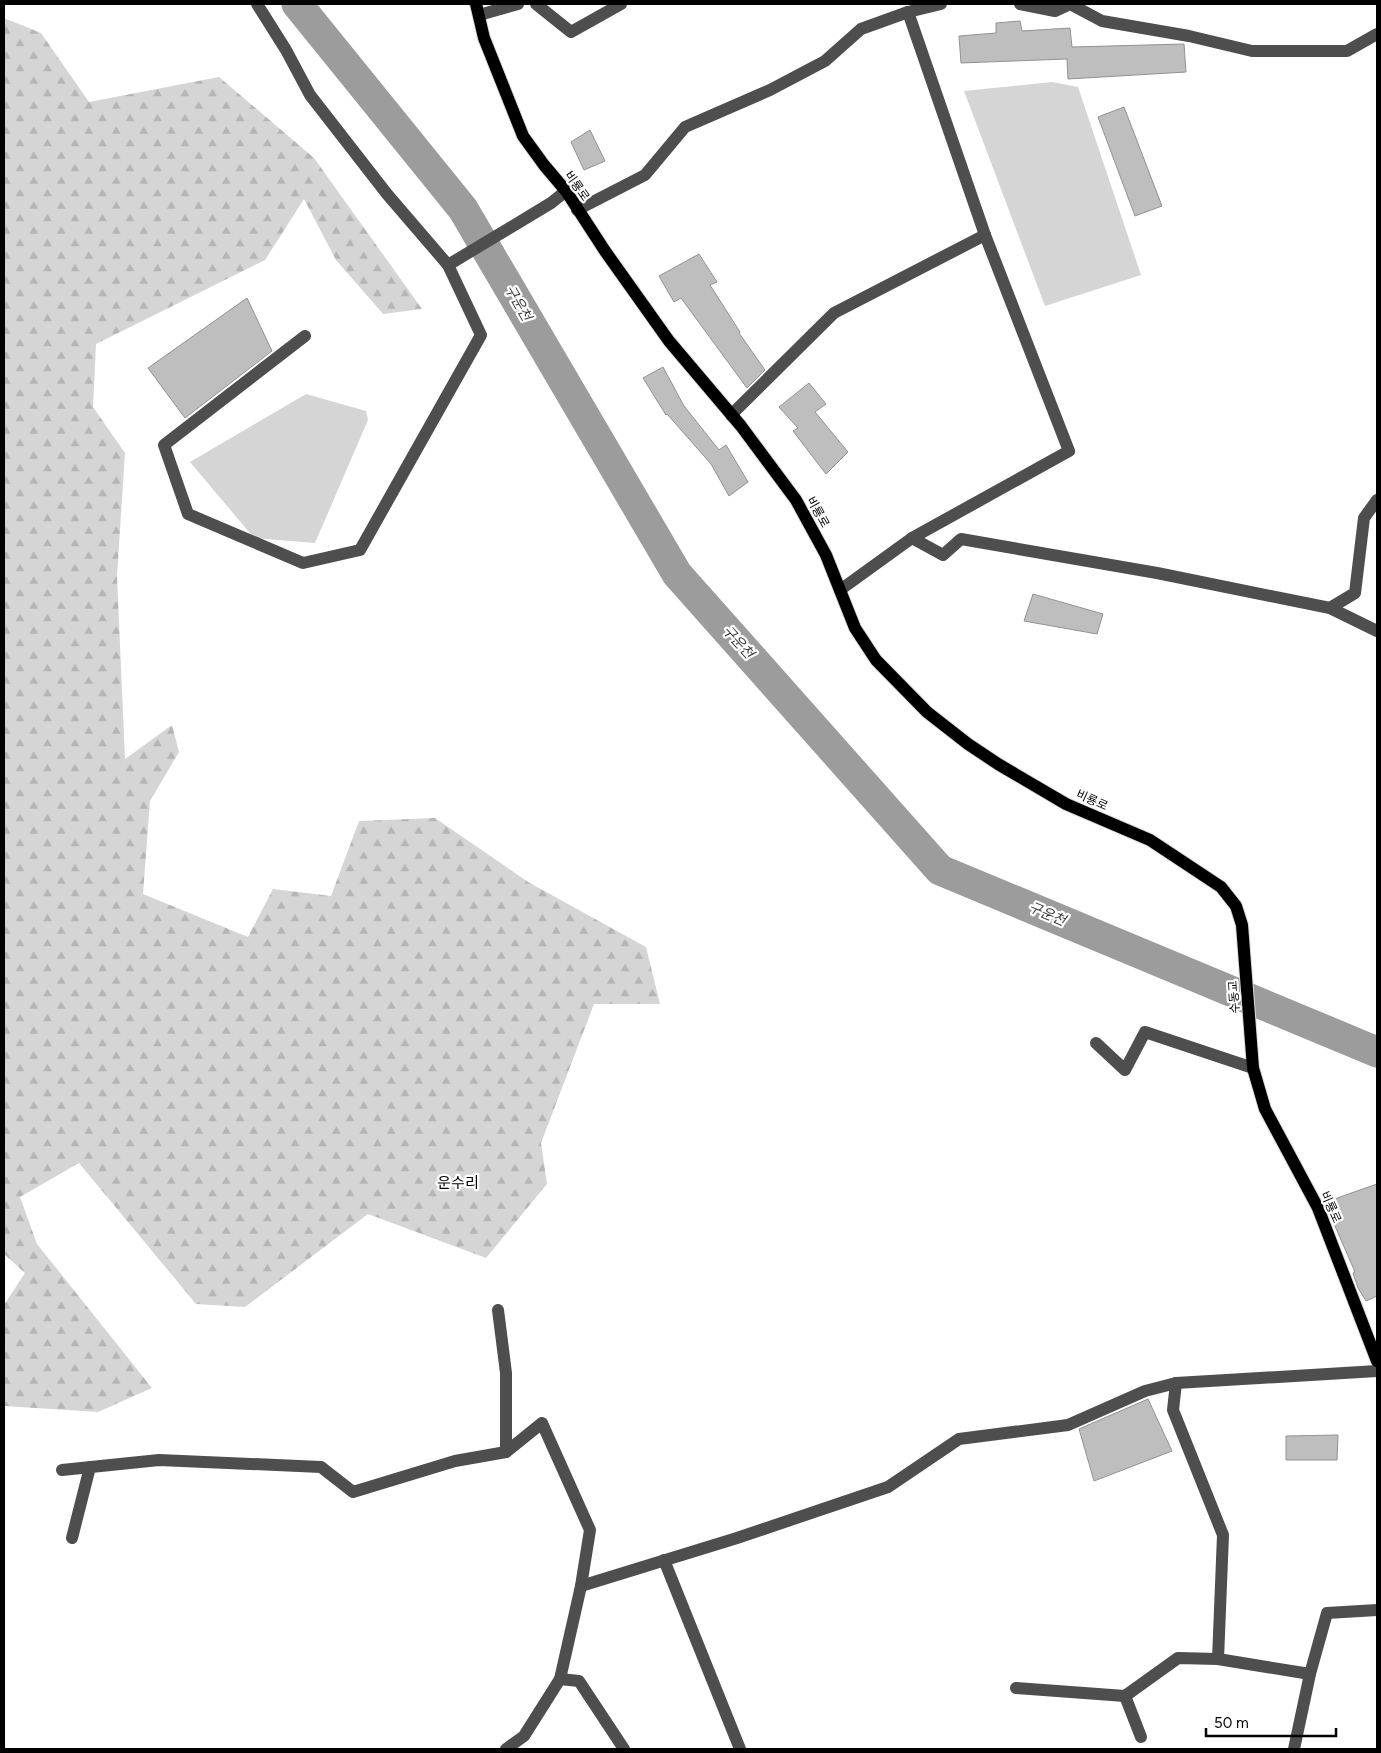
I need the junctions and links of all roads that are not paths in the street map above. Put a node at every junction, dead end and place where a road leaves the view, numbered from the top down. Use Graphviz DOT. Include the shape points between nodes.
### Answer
graph roads {
  1 [pos="257,4"];
  2 [pos="518,4"];
  3 [pos="536,4"];
  4 [pos="621,4"];
  5 [pos="941,4"];
  6 [pos="1020,4"];
  7 [pos="1070,4"];
  8 [pos="1056,7"];
  9 [pos="477,9"];
  10 [pos="908,12"];
  11 [pos="1377,34"];
  12 [pos="566,191"];
  13 [pos="577,210"];
  14 [pos="985,235"];
  15 [pos="451,263"];
  16 [pos="304,336"];
  17 [pos="731,414"];
  18 [pos="1377,500"];
  19 [pos="912,538"];
  20 [pos="840,590"];
  21 [pos="1330,608"];
  22 [pos="1377,631"];
  23 [pos="1242,924"];
  24 [pos="1096,1043"];
  25 [pos="1253,1068"];
  26 [pos="498,1310"];
  27 [pos="1377,1361"];
  28 [pos="1377,1370"];
  29 [pos="1176,1383"];
  30 [pos="506,1452"];
  31 [pos="90,1467"];
  32 [pos="62,1470"];
  33 [pos="72,1538"];
  34 [pos="664,1560"];
  35 [pos="581,1586"];
  36 [pos="1377,1610"];
  37 [pos="1218,1659"];
  38 [pos="1310,1674"];
  39 [pos="560,1680"];
  40 [pos="1016,1688"];
  41 [pos="1125,1696"];
  42 [pos="1141,1737"];
  43 [pos="506,1749"];
  44 [pos="624,1749"];
  45 [pos="740,1749"];
  46 [pos="1294,1749"];
  1 -- 15 [label="street" via="310,95 387,194"];
  2 -- 9 [label="street"];
  3 -- 4 [label="street" via="571,32"];
  5 -- 10 [label="street"];
  6 -- 8 [label="street"];
  7 -- 8 [label="street"];
  7 -- 11 [label="street" via="1102,21 1252,51 1347,51"];
  9 -- 12 [label="main road, 비룡로" via="484,38 523,136"];
  10 -- 13 [label="street" via="861,29 825,61 770,90 684,127 645,175"];
  10 -- 14 [label="street"];
  12 -- 13 [label="main road, 비룡로"];
  12 -- 15 [label="street"];
  13 -- 17 [label="main road, 비룡로" via="669,341"];
  14 -- 17 [label="street" via="834,313"];
  14 -- 19 [label="street" via="1069,451"];
  15 -- 16 [label="street" via="481,335 360,550 303,563 188,514 164,444"];
  17 -- 20 [label="main road, 비룡로" via="796,500 826,555"];
  18 -- 21 [label="street" via="1364,518 1355,594"];
  19 -- 20 [label="street"];
  19 -- 21 [label="street" via="943,556 961,539 1157,573"];
  20 -- 23 [label="main road, 비룡로" via="855,628 876,660 927,712 1006,769 1066,804 1150,840 1221,887 1236,906"];
  21 -- 22 [label="street"];
  23 -- 25 [label="main road, 수동교"];
  24 -- 25 [label="street" via="1126,1070 1145,1032"];
  25 -- 27 [label="main road, 비룡로" via="1265,1109 1318,1208"];
  26 -- 30 [label="street" via="506,1373"];
  28 -- 29 [label="street"];
  29 -- 34 [label="street" via="1145,1391 1068,1425 959,1439 888,1487"];
  29 -- 37 [label="street" via="1173,1410 1223,1535"];
  30 -- 31 [label="street" via="455,1461 353,1492 321,1467 159,1460"];
  30 -- 35 [label="street" via="542,1423 590,1530"];
  31 -- 32 [label="street"];
  31 -- 33 [label="street"];
  34 -- 35 [label="street"];
  34 -- 45 [label="street"];
  35 -- 39 [label="street"];
  36 -- 38 [label="street" via="1327,1613"];
  37 -- 38 [label="street"];
  37 -- 41 [label="street" via="1178,1658"];
  38 -- 46 [label="street"];
  39 -- 43 [label="street" via="524,1736"];
  39 -- 44 [label="street" via="579,1681"];
  40 -- 41 [label="street"];
  41 -- 42 [label="street"];
}
